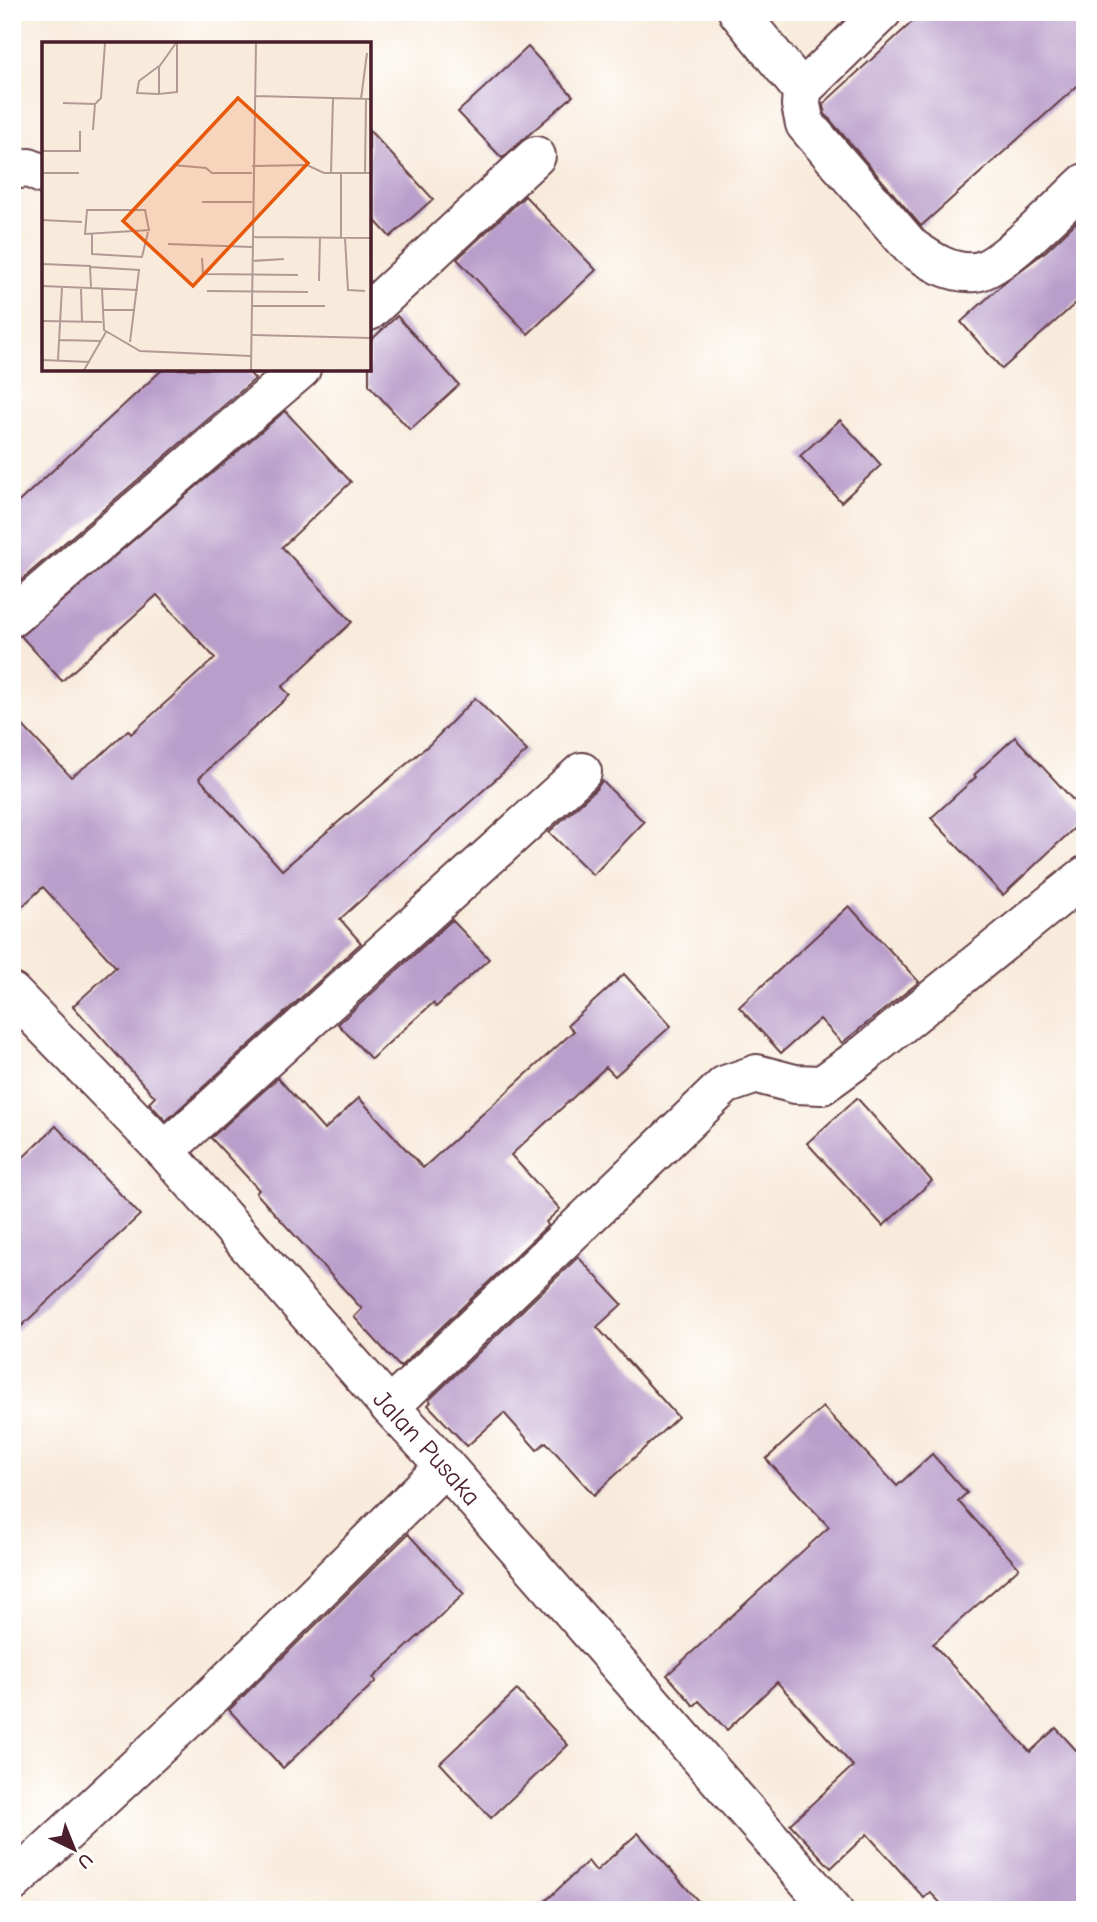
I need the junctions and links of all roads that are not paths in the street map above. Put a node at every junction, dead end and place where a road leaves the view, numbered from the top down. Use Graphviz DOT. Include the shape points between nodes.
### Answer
graph roads {
  1 [pos="738,12"];
  2 [pos="882,12"];
  3 [pos="802,90"];
  4 [pos="536,156"];
  5 [pos="12,170"];
  6 [pos="42,174"];
  7 [pos="1085,183"];
  8 [pos="371,309"];
  9 [pos="299,371"];
  10 [pos="12,617"];
  11 [pos="582,772"];
  12 [pos="1085,876"];
  13 [pos="12,993"];
  14 [pos="165,1151"];
  15 [pos="390,1407"];
  16 [pos="446,1466"];
  17 [pos="12,1883"];
  18 [pos="834,1910"];
  1 -- 3 [label="street"];
  2 -- 3 [label="street"];
  3 -- 7 [label="street" via="805,124 911,247 951,271 978,272 999,262"];
  4 -- 8 [label="street"];
  5 -- 6 [label="street" via="29,168"];
  9 -- 10 [label="street"];
  11 -- 14 [label="street"];
  12 -- 15 [label="street" via="822,1085 795,1084 757,1074 724,1084"];
  13 -- 14 [label="street, Jalan Pusaka"];
  14 -- 15 [label="street, Jalan Pusaka"];
  15 -- 16 [label="street, Jalan Pusaka"];
  16 -- 17 [label="street" via="204,1704"];
  16 -- 18 [label="street, Jalan Pusaka"];
}
